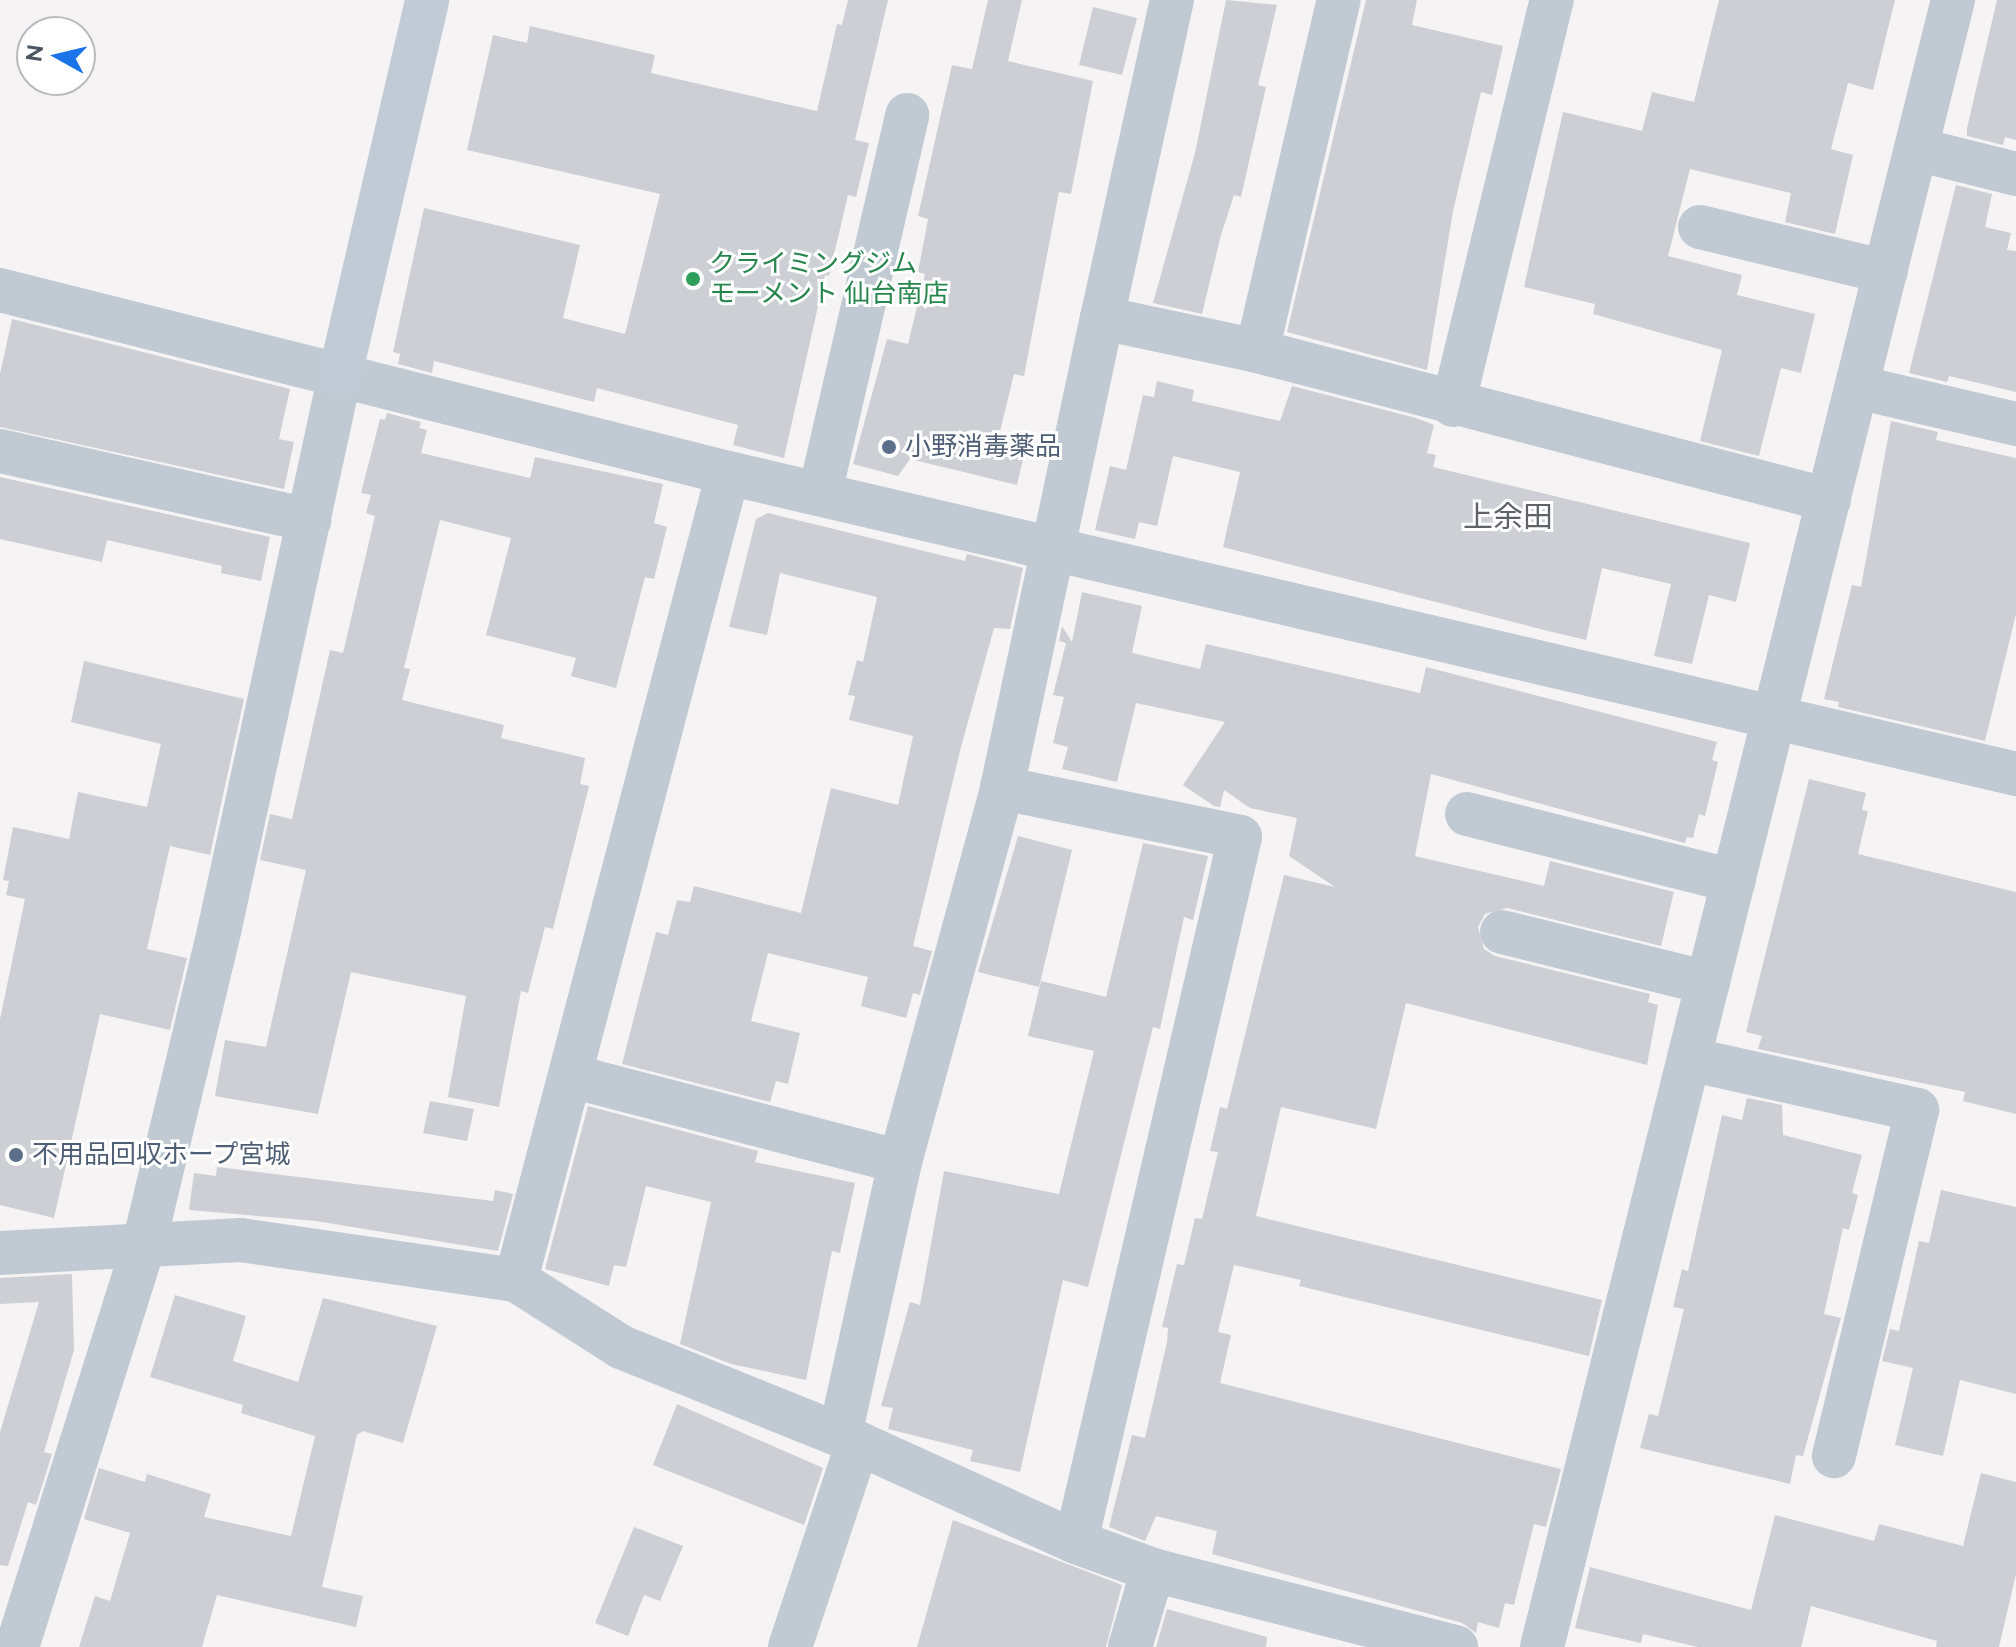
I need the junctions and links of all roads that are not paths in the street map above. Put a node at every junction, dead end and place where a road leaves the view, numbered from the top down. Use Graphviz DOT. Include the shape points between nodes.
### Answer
graph roads {
  1 [pos="427,0"];
  2 [pos="1172,0"];
  3 [pos="1339,0"];
  4 [pos="1552,0"];
  5 [pos="1953,0"];
  6 [pos="907,115"];
  7 [pos="1916,149"];
  8 [pos="2016,174"];
  9 [pos="1700,227"];
  10 [pos="1886,272"];
  11 [pos="0,290"];
  12 [pos="1102,318"];
  13 [pos="1257,351"];
  14 [pos="340,375"];
  15 [pos="1857,387"];
  16 [pos="1453,405"];
  17 [pos="2016,424"];
  18 [pos="0,451"];
  19 [pos="728,473"];
  20 [pos="820,493"];
  21 [pos="1829,500"];
  22 [pos="309,520"];
  23 [pos="1054,550"];
  24 [pos="1774,720"];
  25 [pos="2016,774"];
  26 [pos="1002,788"];
  27 [pos="1467,814"];
  28 [pos="1734,881"];
  29 [pos="1502,932"];
  30 [pos="1708,983"];
  31 [pos="1689,1059"];
  32 [pos="571,1076"];
  33 [pos="900,1162"];
  34 [pos="144,1244"];
  35 [pos="0,1253"];
  36 [pos="516,1280"];
  37 [pos="849,1439"];
  38 [pos="1834,1456"];
  39 [pos="1076,1542"];
  40 [pos="1153,1570"];
  41 [pos="17,1647"];
  42 [pos="790,1647"];
  43 [pos="1130,1647"];
  44 [pos="1456,1647"];
  45 [pos="1542,1647"];
  1 -- 14 [label="street"];
  2 -- 12 [label="street"];
  3 -- 13 [label="street"];
  4 -- 16 [label="street"];
  5 -- 7 [label="street"];
  6 -- 20 [label="street"];
  7 -- 8 [label="street"];
  7 -- 10 [label="street"];
  9 -- 10 [label="street"];
  10 -- 15 [label="street"];
  11 -- 14 [label="street"];
  12 -- 13 [label="street"];
  12 -- 23 [label="street"];
  13 -- 16 [label="street"];
  14 -- 19 [label="street"];
  14 -- 22 [label="street"];
  15 -- 17 [label="street"];
  15 -- 21 [label="street"];
  16 -- 21 [label="street"];
  18 -- 22 [label="street"];
  19 -- 20 [label="street"];
  19 -- 32 [label="street"];
  20 -- 23 [label="street"];
  21 -- 24 [label="street"];
  22 -- 34 [label="street"];
  23 -- 24 [label="street"];
  23 -- 26 [label="street"];
  24 -- 25 [label="street"];
  24 -- 28 [label="street"];
  26 -- 33 [label="street"];
  26 -- 39 [label="street" via="1240,837"];
  27 -- 28 [label="street"];
  28 -- 30 [label="street"];
  29 -- 30 [label="street"];
  30 -- 31 [label="street"];
  31 -- 38 [label="street" via="1917,1110"];
  31 -- 45 [label="street"];
  32 -- 33 [label="street"];
  32 -- 36 [label="street"];
  33 -- 37 [label="street"];
  34 -- 35 [label="street"];
  34 -- 36 [label="street" via="241,1240"];
  34 -- 41 [label="street"];
  36 -- 37 [label="street" via="621,1347"];
  37 -- 39 [label="street"];
  37 -- 42 [label="street"];
  39 -- 40 [label="street"];
  40 -- 43 [label="street"];
  40 -- 44 [label="street"];
}
